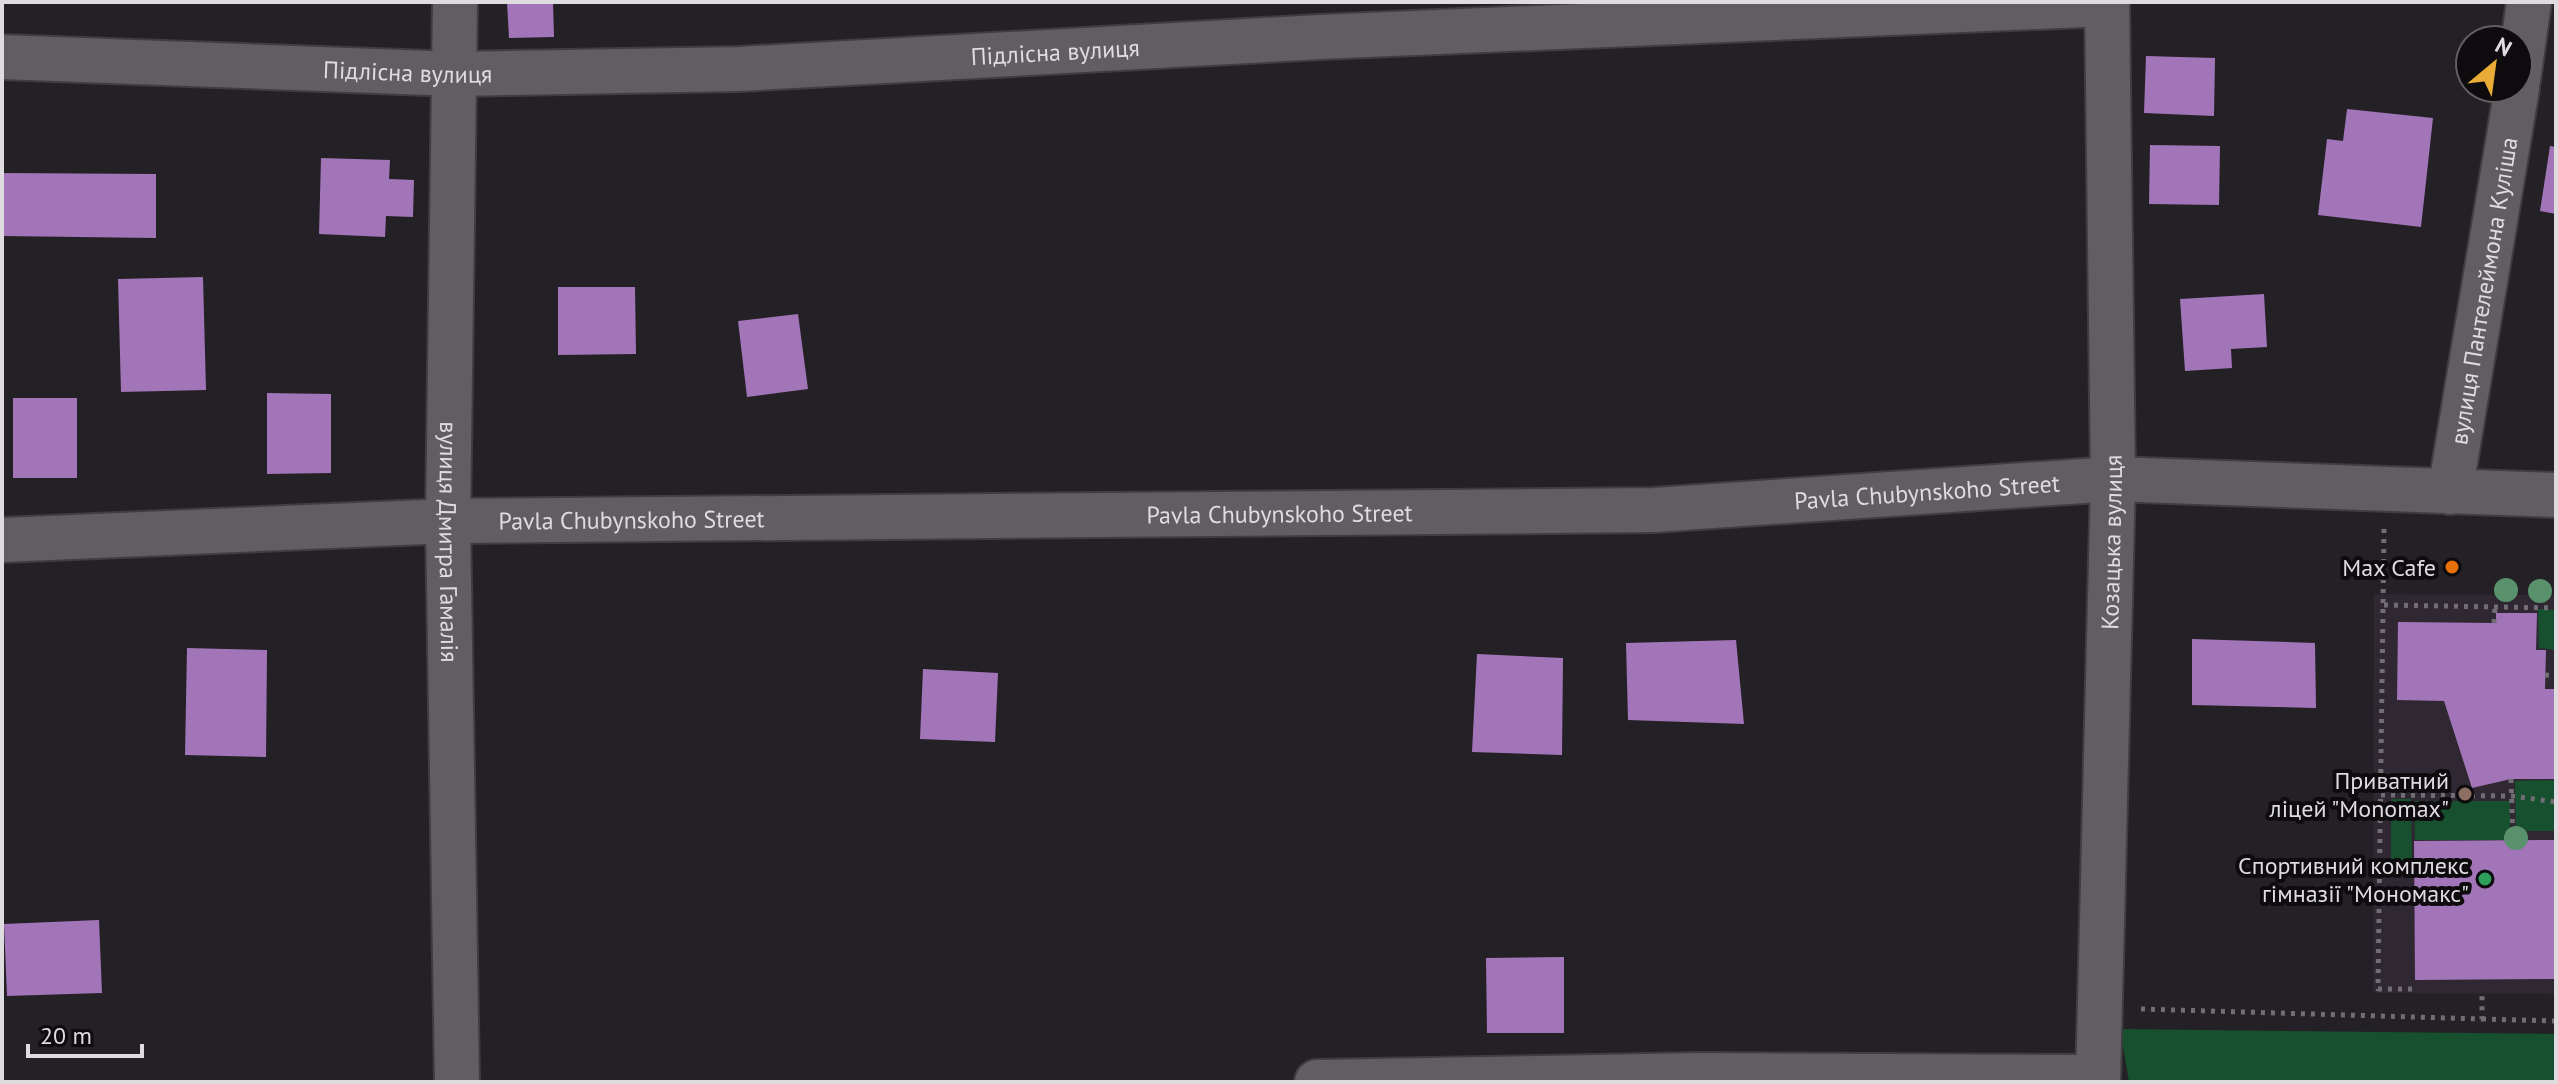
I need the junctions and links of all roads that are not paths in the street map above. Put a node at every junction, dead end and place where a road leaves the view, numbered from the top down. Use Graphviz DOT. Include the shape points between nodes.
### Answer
graph roads {
  1 [pos="455,2"];
  2 [pos="2106,3"];
  3 [pos="2,57"];
  4 [pos="456,74"];
  5 [pos="2514,104"];
  6 [pos="2113,479"];
  7 [pos="2450,492"];
  8 [pos="2556,495"];
  9 [pos="448,521"];
  10 [pos="2,540"];
  11 [pos="2098,1079"];
  12 [pos="457,1082"];
  13 [pos="1317,1082"];
  1 -- 4 [label="street, вулиця Дмитра Гамалія"];
  2 -- 4 [label="street, Підлісна вулиця" via="739,69"];
  2 -- 6 [label="street, Козацька вулиця"];
  3 -- 4 [label="street, Підлісна вулиця"];
  4 -- 9 [label="street, вулиця Дмитра Гамалія"];
  5 -- 7 [label="street, вулиця Пантелеймона Куліша"];
  6 -- 7 [label="street, Pavla Chubynskoho Street"];
  6 -- 9 [label="street, Pavla Chubynskoho Street" via="1654,510"];
  6 -- 11 [label="street, Козацька вулиця"];
  7 -- 8 [label="street, Pavla Chubynskoho Street"];
  9 -- 10 [label="street, Pavla Chubynskoho Street"];
  9 -- 12 [label="street, вулиця Дмитра Гамалія"];
  11 -- 13 [label="street" via="1701,1075"];
}
